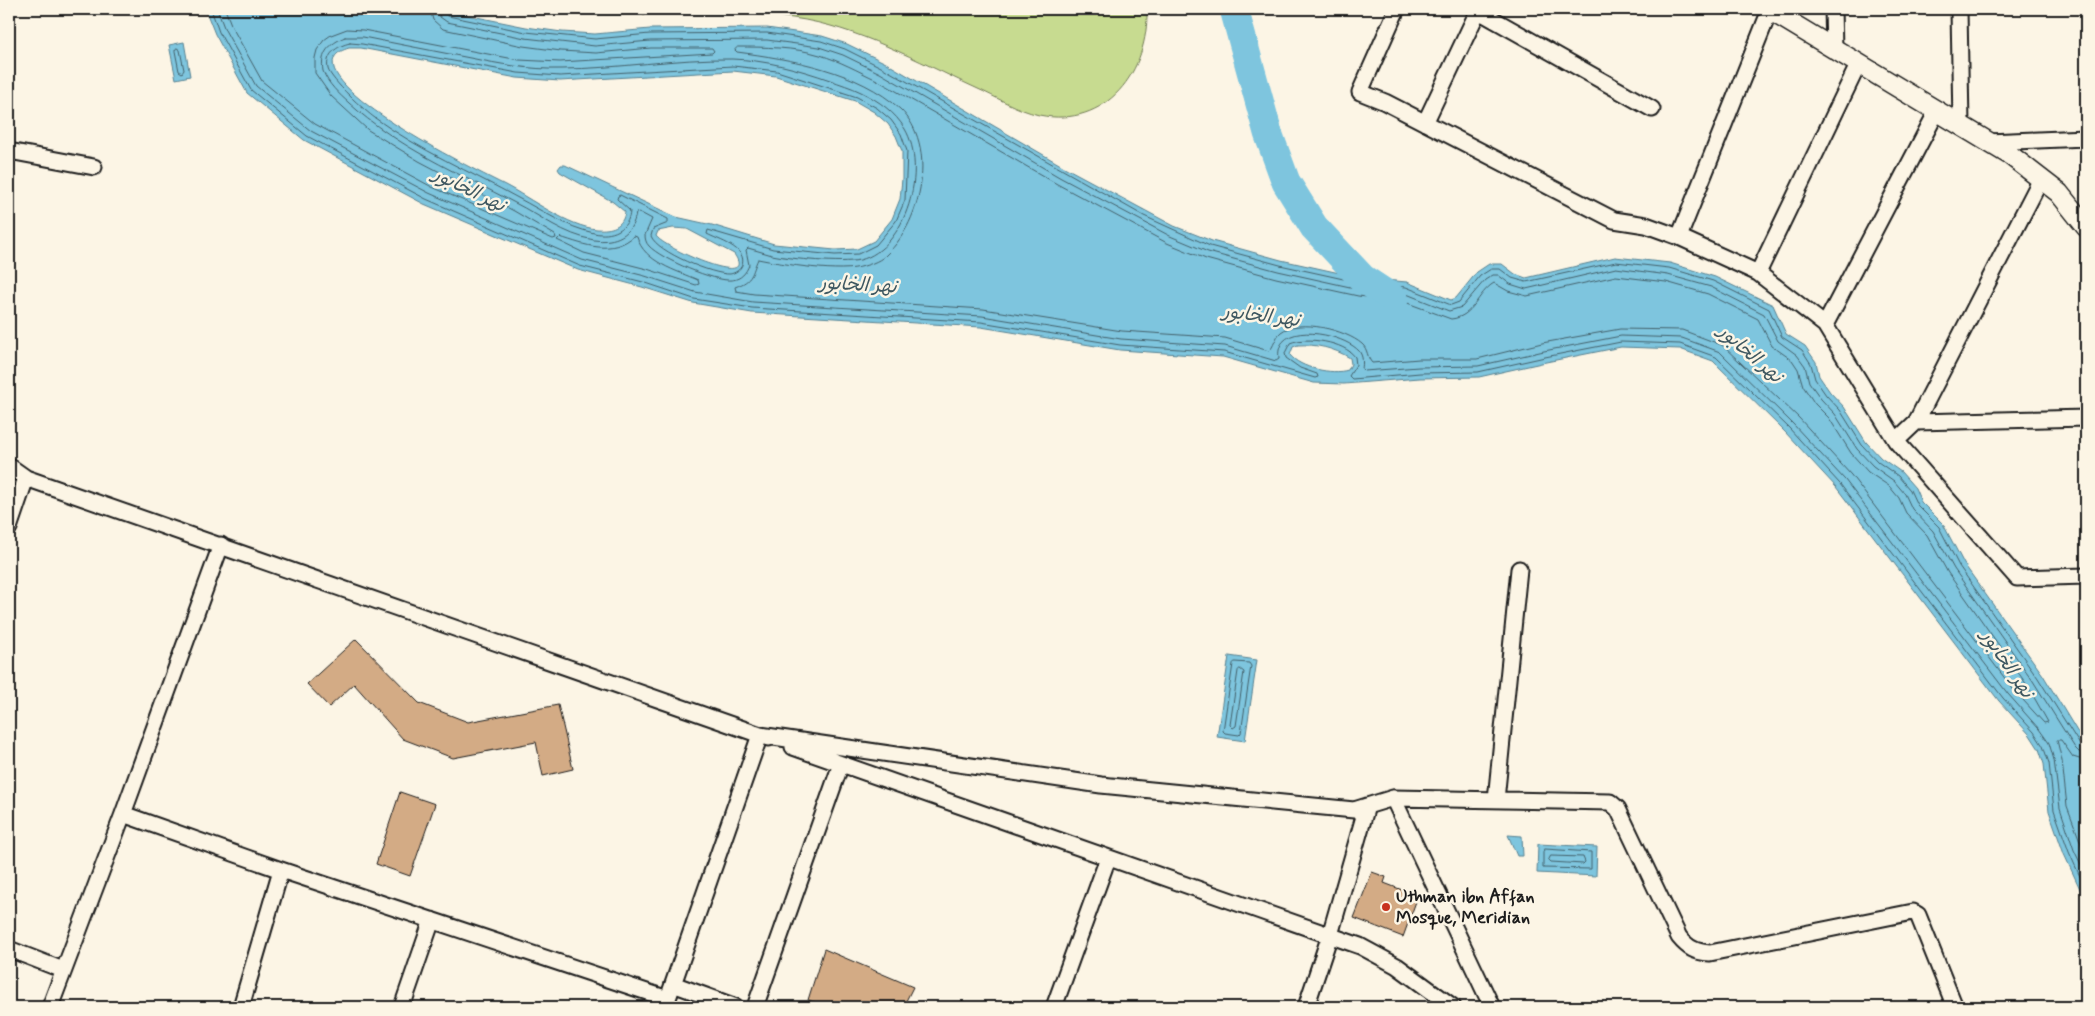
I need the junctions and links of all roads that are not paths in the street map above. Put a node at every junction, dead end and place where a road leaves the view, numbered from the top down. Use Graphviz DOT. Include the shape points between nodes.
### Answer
graph roads {
  1 [pos="1397,9"];
  2 [pos="1769,9"];
  3 [pos="1833,9"];
  4 [pos="1959,9"];
  5 [pos="1476,10"];
  6 [pos="1834,49"];
  7 [pos="1859,63"];
  8 [pos="1652,109"];
  9 [pos="1937,111"];
  10 [pos="1425,123"];
  11 [pos="1961,125"];
  12 [pos="2086,138"];
  13 [pos="1988,142"];
  14 [pos="9,151"];
  15 [pos="94,167"];
  16 [pos="2041,178"];
  17 [pos="2086,227"];
  18 [pos="1678,237"];
  19 [pos="1758,273"];
  20 [pos="1825,325"];
  21 [pos="2086,418"];
  22 [pos="1916,422"];
  23 [pos="1896,441"];
  24 [pos="9,466"];
  25 [pos="9,477"];
  26 [pos="26,478"];
  27 [pos="9,528"];
  28 [pos="221,545"];
  29 [pos="1519,569"];
  30 [pos="2086,576"];
  31 [pos="760,735"];
  32 [pos="841,764"];
  33 [pos="1393,798"];
  34 [pos="1496,800"];
  35 [pos="1368,806"];
  36 [pos="123,814"];
  37 [pos="1108,858"];
  38 [pos="281,870"];
  39 [pos="432,920"];
  40 [pos="1330,935"];
  41 [pos="9,949"];
  42 [pos="63,970"];
  43 [pos="673,984"];
  44 [pos="666,1003"];
  45 [pos="50,1007"];
  46 [pos="241,1007"];
  47 [pos="402,1007"];
  48 [pos="736,1007"];
  49 [pos="756,1007"];
  50 [pos="1054,1007"];
  51 [pos="1306,1007"];
  52 [pos="1453,1007"];
  53 [pos="1492,1007"];
  54 [pos="1955,1007"];
  1 -- 10 [label="street" via="1360,92"];
  2 -- 6 [label="street"];
  2 -- 18 [label="street"];
  3 -- 6 [label="street"];
  4 -- 11 [label="street"];
  5 -- 8 [label="street"];
  5 -- 10 [label="street"];
  6 -- 7 [label="street"];
  7 -- 9 [label="street"];
  7 -- 19 [label="street"];
  9 -- 11 [label="street"];
  9 -- 20 [label="street"];
  10 -- 18 [label="street" via="1614,220 1646,225"];
  11 -- 13 [label="street"];
  12 -- 13 [label="street"];
  13 -- 16 [label="street"];
  14 -- 15 [label="street"];
  16 -- 17 [label="street"];
  16 -- 22 [label="street"];
  18 -- 19 [label="street"];
  19 -- 20 [label="street"];
  20 -- 23 [label="street"];
  21 -- 22 [label="street"];
  22 -- 23 [label="street"];
  23 -- 30 [label="street" via="2017,578"];
  24 -- 26 [label="street"];
  25 -- 26 [label="street"];
  26 -- 27 [label="street"];
  26 -- 28 [label="street"];
  28 -- 31 [label="street"];
  28 -- 36 [label="street"];
  29 -- 34 [label="street"];
  31 -- 32 [label="street"];
  31 -- 35 [label="street" via="1100,785 1354,810"];
  31 -- 43 [label="street"];
  32 -- 37 [label="street"];
  32 -- 49 [label="street"];
  33 -- 34 [label="street"];
  33 -- 35 [label="street"];
  33 -- 53 [label="street"];
  34 -- 54 [label="street" via="1610,802 1618,809 1680,937 1688,947 1698,952 1710,953 1916,913"];
  35 -- 40 [label="street"];
  36 -- 38 [label="street"];
  36 -- 42 [label="street"];
  37 -- 40 [label="street"];
  37 -- 50 [label="street"];
  38 -- 39 [label="street"];
  38 -- 46 [label="street"];
  39 -- 44 [label="street"];
  39 -- 47 [label="street"];
  40 -- 51 [label="street"];
  40 -- 52 [label="street" via="1378,954"];
  41 -- 42 [label="street"];
  42 -- 45 [label="street"];
  43 -- 44 [label="street"];
  43 -- 48 [label="street"];
}
